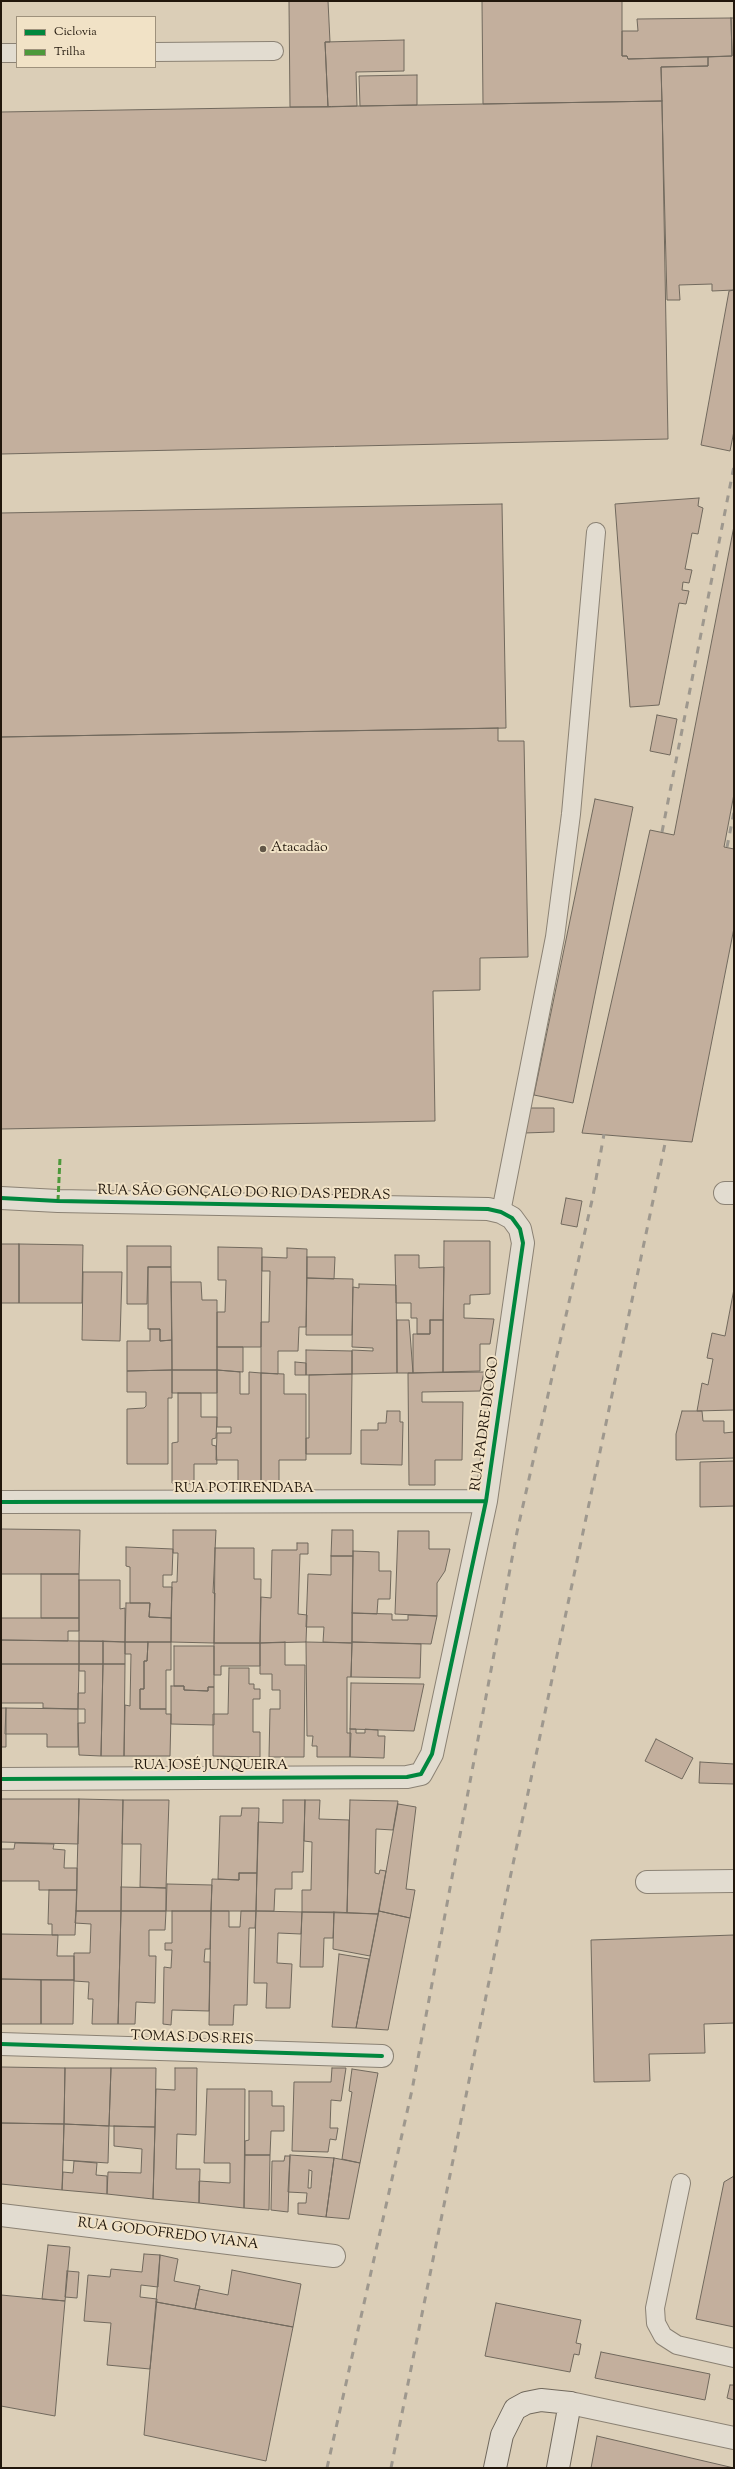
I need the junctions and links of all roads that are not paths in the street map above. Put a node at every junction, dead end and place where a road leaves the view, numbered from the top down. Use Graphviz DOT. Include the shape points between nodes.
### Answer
graph roads {
  1 [pos="274,51"];
  2 [pos="156,52"];
  3 [pos="1,53"];
  4 [pos="16,53"];
  5 [pos="596,532"];
  6 [pos="1,1198"];
  7 [pos="494,1210"];
  8 [pos="486,1501"];
  9 [pos="1,1502"];
  10 [pos="421,1774"];
  11 [pos="1,1779"];
  12 [pos="734,1881"];
  13 [pos="647,1882"];
  14 [pos="1,2044"];
  15 [pos="382,2056"];
  16 [pos="681,2183"];
  17 [pos="1,2214"];
  18 [pos="334,2256"];
  19 [pos="734,2358"];
  20 [pos="570,2403"];
  21 [pos="734,2438"];
  22 [pos="495,2468"];
  23 [pos="558,2468"];
  1 -- 2 [label="lane"];
  3 -- 4 [label="lane"];
  5 -- 7 [label="lane" via="571,814 555,936"];
  6 -- 7 [label="street, RUA SÃO GONÇALO DO RIO DAS PEDRAS"];
  7 -- 8 [label="street, RUA PADRE DIOGO" via="512,1218 520,1229 523,1243"];
  8 -- 9 [label="street, RUA POTIRENDABA"];
  8 -- 10 [label="street, RUA PADRE DIOGO" via="432,1754"];
  10 -- 11 [label="street, RUA JOSÉ JUNQUEIRA" via="407,1777"];
  12 -- 13 [label="street"];
  14 -- 15 [label="street, TOMAS DOS REIS"];
  16 -- 19 [label="lane" via="655,2308 656,2323 663,2336 677,2345"];
  17 -- 18 [label="street, RUA GODOFREDO VIANA"];
  20 -- 21 [label="street"];
  20 -- 22 [label="street" via="541,2400 526,2403 515,2409 502,2435"];
  20 -- 23 [label="street"];
}
